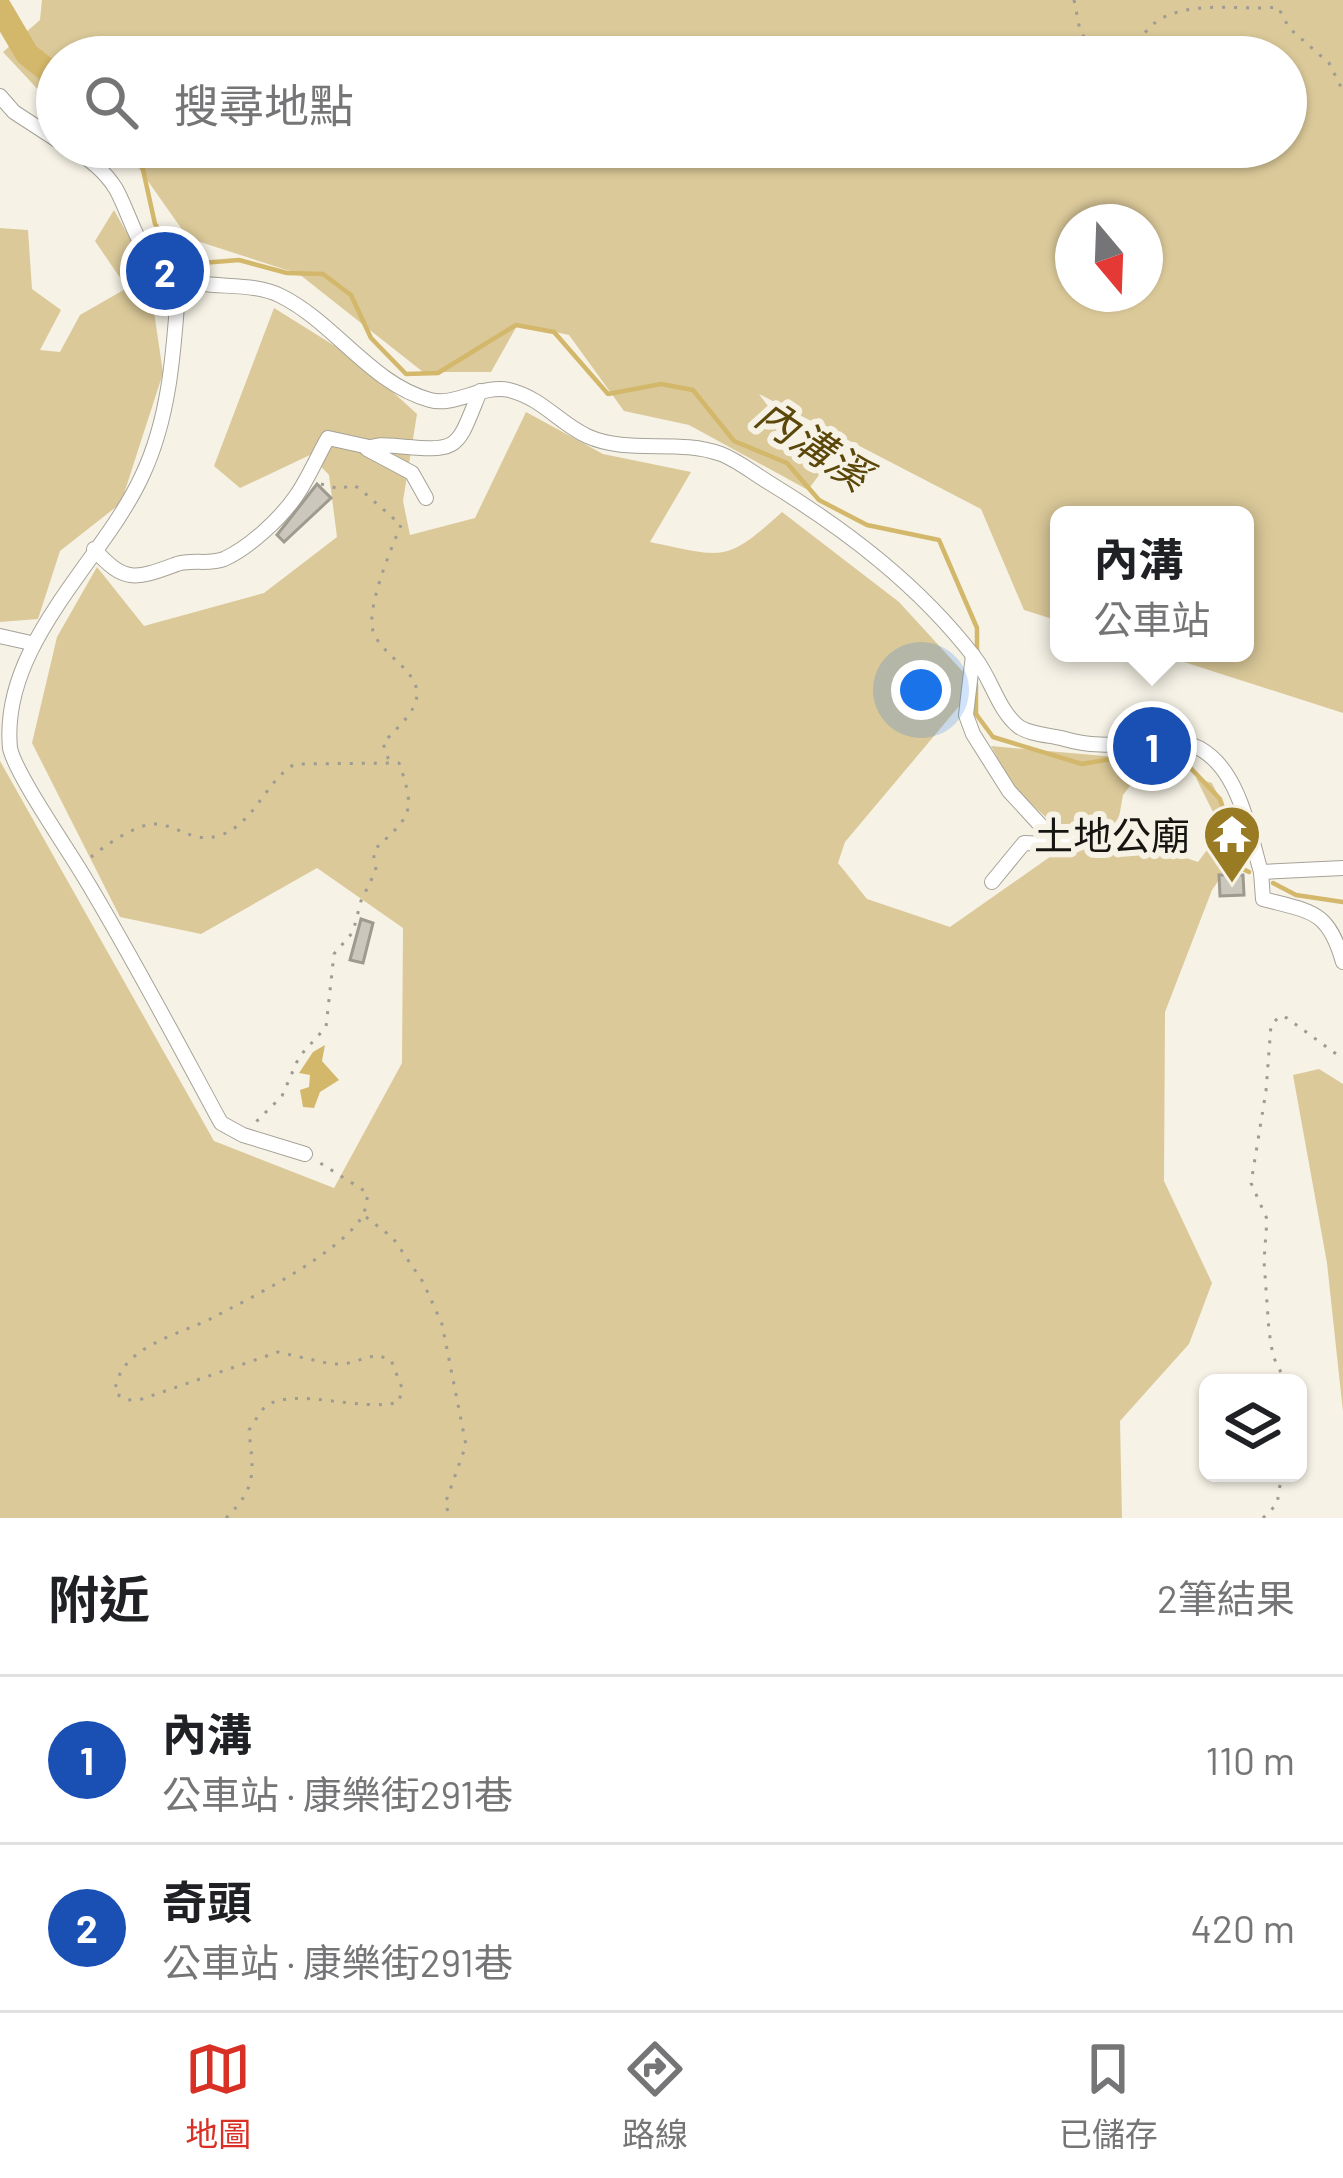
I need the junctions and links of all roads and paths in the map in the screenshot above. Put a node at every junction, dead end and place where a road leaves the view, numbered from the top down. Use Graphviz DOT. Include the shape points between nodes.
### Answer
graph roads {
  1 [pos="1074,0"];
  2 [pos="1084,36"];
  3 [pos="1144,36"];
  4 [pos="1298,36"];
  5 [pos="1307,44"];
  6 [pos="1343,91"];
  7 [pos="0,96"];
  8 [pos="36,126"];
  9 [pos="98,168"];
  10 [pos="179,279"];
  11 [pos="480,391"];
  12 [pos="369,447"];
  13 [pos="298,495"];
  14 [pos="426,498"];
  15 [pos="94,549"];
  16 [pos="0,636"];
  17 [pos="31,643"];
  18 [pos="973,656"];
  19 [pos="389,762"];
  20 [pos="79,866"];
  21 [pos="1343,868"];
  22 [pos="1262,872"];
  23 [pos="992,882"];
  24 [pos="1343,962"];
  25 [pos="1343,1059"];
  26 [pos="243,1135"];
  27 [pos="305,1154"];
  28 [pos="364,1216"];
  29 [pos="1282,1374"];
  30 [pos="1281,1482"];
  31 [pos="226,1518"];
  32 [pos="451,1518"];
  33 [pos="1263,1518"];
  1 -- 2 [label="path"];
  3 -- 4 [label="path" via="1158,20 1199,6 1278,7"];
  5 -- 6 [label="path"];
  7 -- 8 [label="street"];
  9 -- 10 [label="street" via="152,264"];
  10 -- 11 [label="street" via="278,294 404,391 436,402"];
  10 -- 15 [label="street" via="172,372 146,470"];
  11 -- 12 [label="street" via="452,446"];
  11 -- 18 [label="street" via="506,389 542,402 585,435 621,446 666,443 722,454 877,556"];
  12 -- 13 [label="street" via="328,438"];
  12 -- 14 [label="street" via="412,473"];
  13 -- 15 [label="street" via="223,560 135,576 112,570"];
  13 -- 19 [label="path" via="314,479 352,485 401,525 375,589 372,628 417,687 415,707 383,743"];
  15 -- 17 [label="street"];
  16 -- 17 [label="street"];
  17 -- 20 [label="street" via="7,701 10,752"];
  18 -- 22 [label="street" via="1020,729 1086,746 1172,740 1201,751 1230,779"];
  18 -- 23 [label="street" via="965,715 974,734 1043,828 1070,838 1069,845 1024,843"];
  19 -- 20 [label="path" via="295,764 219,836 142,826"];
  19 -- 26 [label="path" via="399,764 409,818 373,851 376,870 353,932 334,954 326,1027 299,1057 282,1096"];
  20 -- 26 [label="street" via="221,1124"];
  21 -- 22 [label="street"];
  22 -- 24 [label="street" via="1263,899 1323,920"];
  25 -- 29 [label="path" via="1287,1018 1271,1024 1252,1183 1267,1219 1265,1297"];
  26 -- 27 [label="street"];
  27 -- 28 [label="path" via="368,1193"];
  28 -- 31 [label="path" via="305,1266 175,1330 116,1380 115,1393 142,1399 278,1352 331,1364 391,1360 399,1402 291,1399 266,1407 249,1430 248,1497"];
  28 -- 32 [label="path" via="393,1238 442,1324 466,1444 446,1504"];
  30 -- 33 [label="path" via="1277,1504"];
}
